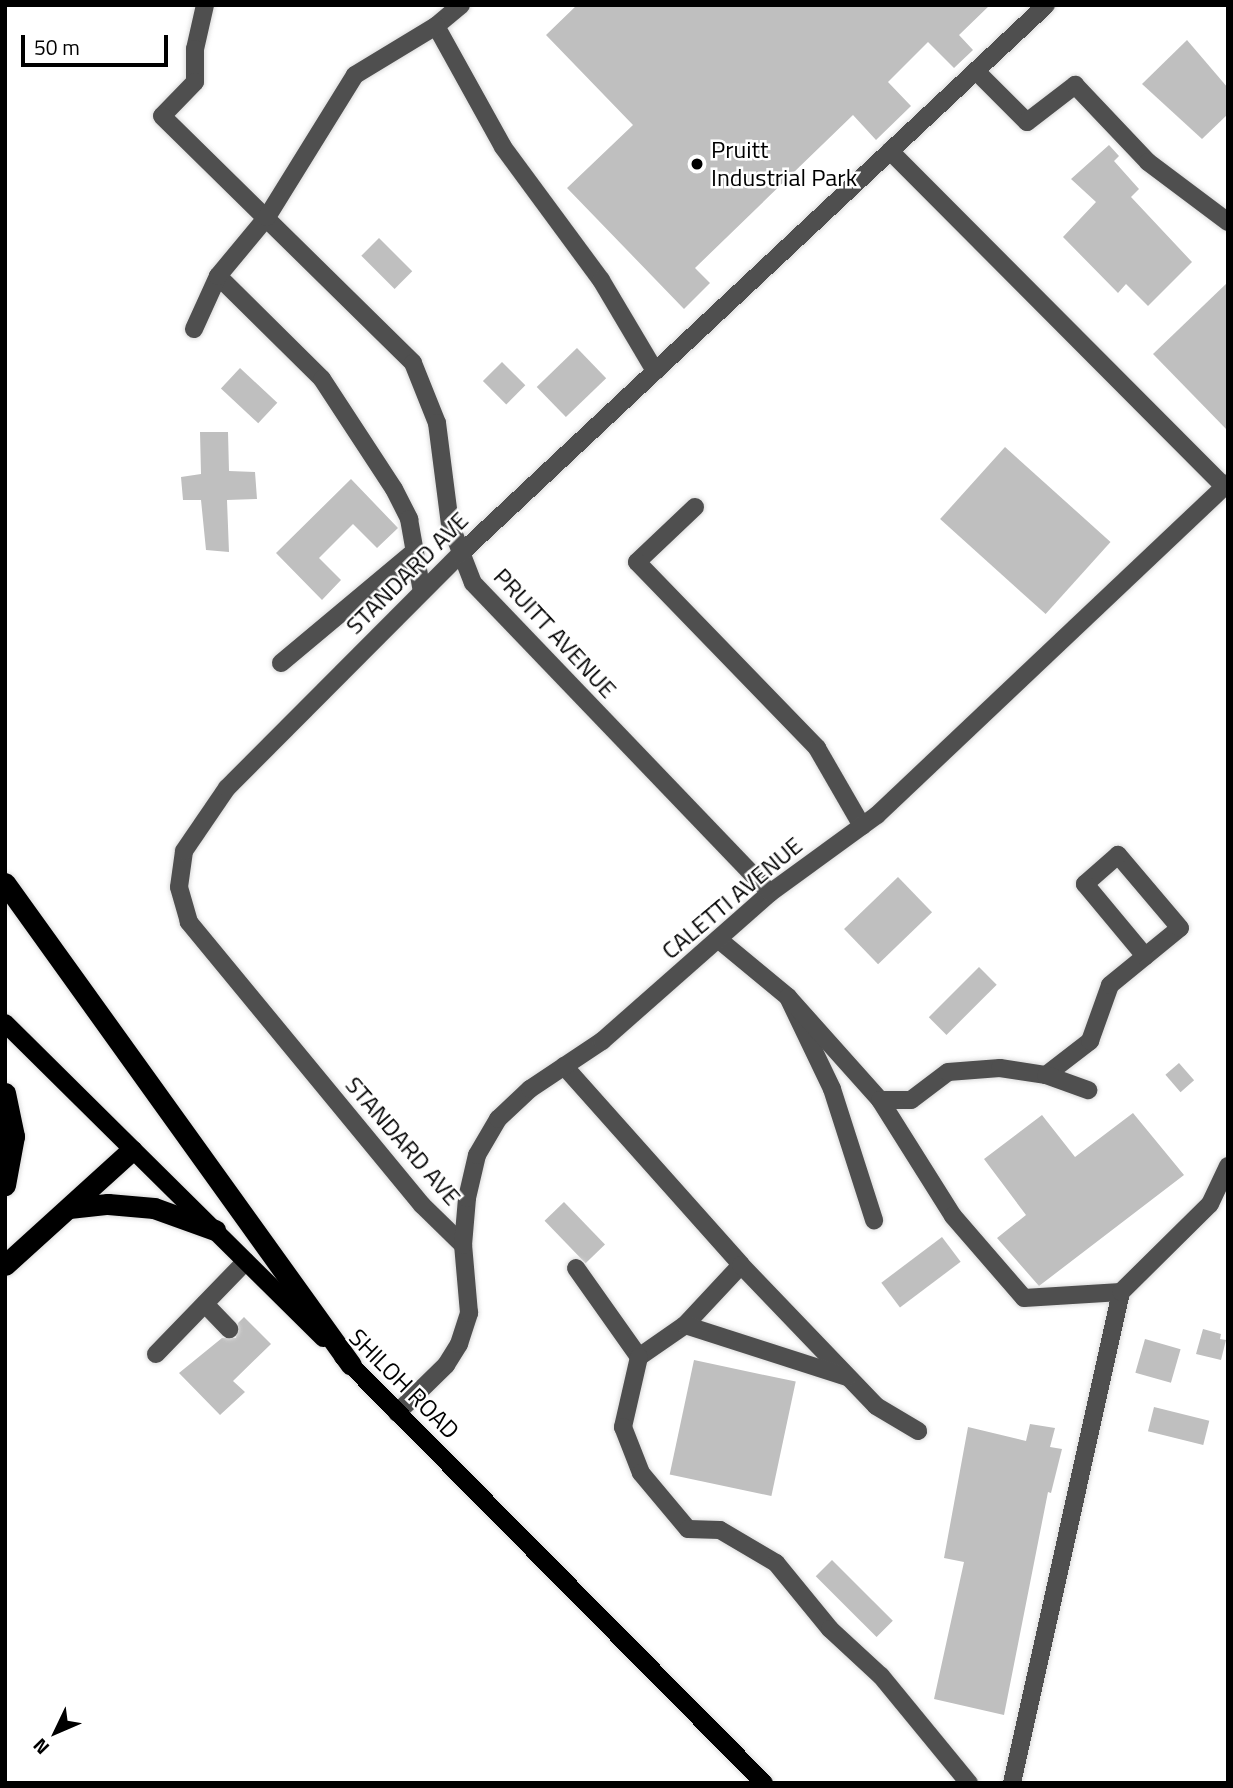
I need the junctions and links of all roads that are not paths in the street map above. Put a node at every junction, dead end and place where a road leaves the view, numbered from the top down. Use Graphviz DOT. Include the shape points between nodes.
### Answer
graph roads {
  1 [pos="205,5"];
  2 [pos="461,5"];
  3 [pos="1046,5"];
  4 [pos="436,26"];
  5 [pos="975,71"];
  6 [pos="890,151"];
  7 [pos="267,217"];
  8 [pos="1228,222"];
  9 [pos="218,276"];
  10 [pos="194,329"];
  11 [pos="654,371"];
  12 [pos="1226,485"];
  13 [pos="695,507"];
  14 [pos="415,551"];
  15 [pos="460,554"];
  16 [pos="422,592"];
  17 [pos="281,663"];
  18 [pos="862,826"];
  19 [pos="5,883"];
  20 [pos="770,893"];
  21 [pos="718,939"];
  22 [pos="1145,956"];
  23 [pos="788,997"];
  24 [pos="5,1023"];
  25 [pos="564,1066"];
  26 [pos="1046,1075"];
  27 [pos="1088,1090"];
  28 [pos="5,1093"];
  29 [pos="880,1100"];
  30 [pos="132,1150"];
  31 [pos="1228,1166"];
  32 [pos="5,1185"];
  33 [pos="69,1208"];
  34 [pos="874,1220"];
  35 [pos="215,1230"];
  36 [pos="463,1245"];
  37 [pos="246,1261"];
  38 [pos="5,1265"];
  39 [pos="741,1265"];
  40 [pos="576,1268"];
  41 [pos="1121,1292"];
  42 [pos="205,1304"];
  43 [pos="685,1325"];
  44 [pos="229,1329"];
  45 [pos="156,1354"];
  46 [pos="639,1357"];
  47 [pos="351,1365"];
  48 [pos="850,1378"];
  49 [pos="397,1413"];
  50 [pos="918,1431"];
  51 [pos="764,1783"];
  52 [pos="970,1783"];
  53 [pos="1012,1783"];
  1 -- 7 [label="street, PRUITT AVENUE" via="195,49 195,82 162,116"];
  2 -- 4 [label="street"];
  3 -- 5 [label="street, STANDARD AVE"];
  4 -- 7 [label="street" via="355,75"];
  4 -- 11 [label="street" via="503,148 601,280"];
  5 -- 6 [label="street, STANDARD AVE"];
  5 -- 8 [label="street" via="1027,122 1075,85 1148,162"];
  6 -- 11 [label="street, STANDARD AVE"];
  6 -- 12 [label="street"];
  7 -- 9 [label="street"];
  7 -- 15 [label="street, PRUITT AVENUE" via="413,363 437,423 450,524"];
  9 -- 10 [label="street"];
  9 -- 14 [label="street" via="322,379 394,489 409,519"];
  11 -- 15 [label="street, STANDARD AVE"];
  12 -- 18 [label="street, CALETTI AVENUE"];
  13 -- 18 [label="street" via="636,562 817,748"];
  14 -- 16 [label="street"];
  14 -- 17 [label="street"];
  15 -- 16 [label="street, STANDARD AVE"];
  15 -- 20 [label="street, PRUITT AVENUE" via="474,583 498,612"];
  16 -- 36 [label="street, STANDARD AVE" via="227,788 184,851 178,887 189,922 422,1205"];
  18 -- 20 [label="street, CALETTI AVENUE"];
  19 -- 47 [label="highway"];
  20 -- 21 [label="street, CALETTI AVENUE"];
  21 -- 23 [label="street"];
  21 -- 25 [label="street, CALETTI AVENUE" via="602,1041"];
  22 -- 22 [label="street" via="1085,884 1118,855 1181,928"];
  22 -- 26 [label="street" via="1110,985 1090,1041"];
  23 -- 29 [label="street"];
  23 -- 34 [label="street" via="832,1089"];
  24 -- 30 [label="main road, SHILOH ROAD"];
  25 -- 36 [label="street, CALETTI AVENUE" via="498,1119 477,1155"];
  25 -- 39 [label="street"];
  26 -- 27 [label="street"];
  26 -- 29 [label="street" via="1000,1068 948,1072 911,1100"];
  28 -- 32 [label="highway" via="14,1136"];
  29 -- 41 [label="street" via="953,1216 1024,1298"];
  30 -- 33 [label="highway"];
  30 -- 35 [label="main road, SHILOH ROAD"];
  31 -- 41 [label="street" via="1210,1204"];
  33 -- 35 [label="highway" via="108,1204 154,1208"];
  33 -- 38 [label="highway"];
  35 -- 37 [label="main road, SHILOH ROAD"];
  36 -- 49 [label="street, CALETTI AVENUE" via="468,1313 459,1344 446,1365"];
  37 -- 42 [label="street"];
  37 -- 47 [label="main road, SHILOH ROAD"];
  39 -- 43 [label="street"];
  39 -- 48 [label="street"];
  40 -- 46 [label="street"];
  41 -- 53 [label="street"];
  42 -- 44 [label="street"];
  42 -- 45 [label="street"];
  43 -- 46 [label="street"];
  43 -- 48 [label="street"];
  46 -- 52 [label="street" via="623,1427 641,1473 688,1528 720,1530 776,1563 830,1629 881,1676"];
  47 -- 49 [label="main road, SHILOH ROAD"];
  48 -- 50 [label="street" via="876,1406"];
  49 -- 51 [label="main road, SHILOH ROAD"];
}
